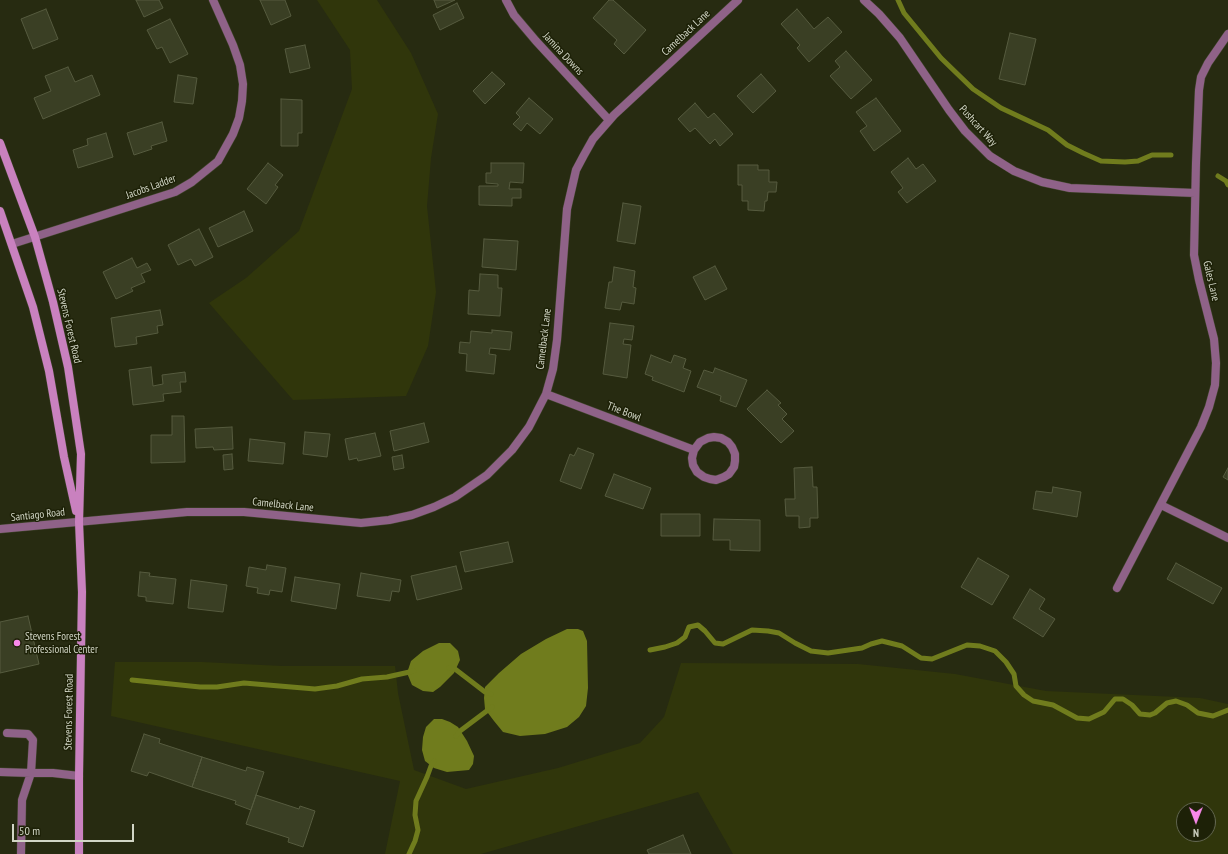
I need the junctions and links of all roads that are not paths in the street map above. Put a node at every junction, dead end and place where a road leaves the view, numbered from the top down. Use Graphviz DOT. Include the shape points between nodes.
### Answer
graph roads {
  1 [pos="213,0"];
  2 [pos="506,0"];
  3 [pos="738,0"];
  4 [pos="864,0"];
  5 [pos="1228,34"];
  6 [pos="609,120"];
  7 [pos="0,143"];
  8 [pos="1195,193"];
  9 [pos="0,211"];
  10 [pos="35,236"];
  11 [pos="12,244"];
  12 [pos="546,394"];
  13 [pos="694,450"];
  14 [pos="1161,505"];
  15 [pos="79,522"];
  16 [pos="0,529"];
  17 [pos="1228,538"];
  18 [pos="1117,588"];
  19 [pos="7,733"];
  20 [pos="0,772"];
  21 [pos="31,773"];
  22 [pos="79,776"];
  23 [pos="21,854"];
  24 [pos="79,854"];
  1 -- 10 [label="street, Jacobs Ladder" via="233,45 243,84 239,118 218,161 175,192"];
  2 -- 6 [label="street, Jamina Downs" via="514,15 536,41"];
  3 -- 6 [label="street, Camelback Lane"];
  4 -- 8 [label="street, Pushcart Way" via="900,38 965,131 990,156 1014,171 1042,182 1070,188"];
  5 -- 8 [label="street, Gales Lane" via="1201,77"];
  6 -- 12 [label="street, Camelback Lane" via="590,144 576,170 571,187 554,362"];
  7 -- 10 [label="street, Stevens Forest Road"];
  8 -- 14 [label="street, Gales Lane" via="1194,255 1214,339 1214,385 1201,427"];
  9 -- 11 [label="street, Stevens Forest Road"];
  10 -- 11 [label="street, Jacobs Ladder"];
  10 -- 15 [label="street, Stevens Forest Road" via="66,360 76,420 81,454"];
  11 -- 15 [label="street, Stevens Forest Road" via="33,307 49,371 64,457"];
  12 -- 13 [label="street, The Bowl"];
  12 -- 15 [label="street, Camelback Lane" via="512,450 487,475 455,497 412,515 361,523 244,512 187,512"];
  13 -- 13 [label="street" via="693,465 704,477 716,480 729,474 734,467 735,454 732,446 721,438 708,438 700,442"];
  14 -- 17 [label="street"];
  14 -- 18 [label="street, Gales Lane"];
  15 -- 16 [label="street, Santiago Road"];
  15 -- 22 [label="street, Stevens Forest Road" via="82,592"];
  19 -- 21 [label="street" via="28,734 33,740"];
  20 -- 21 [label="street"];
  21 -- 22 [label="street"];
  21 -- 23 [label="street" via="18,819 18,844"];
  22 -- 24 [label="street, Stevens Forest Road"];
}
